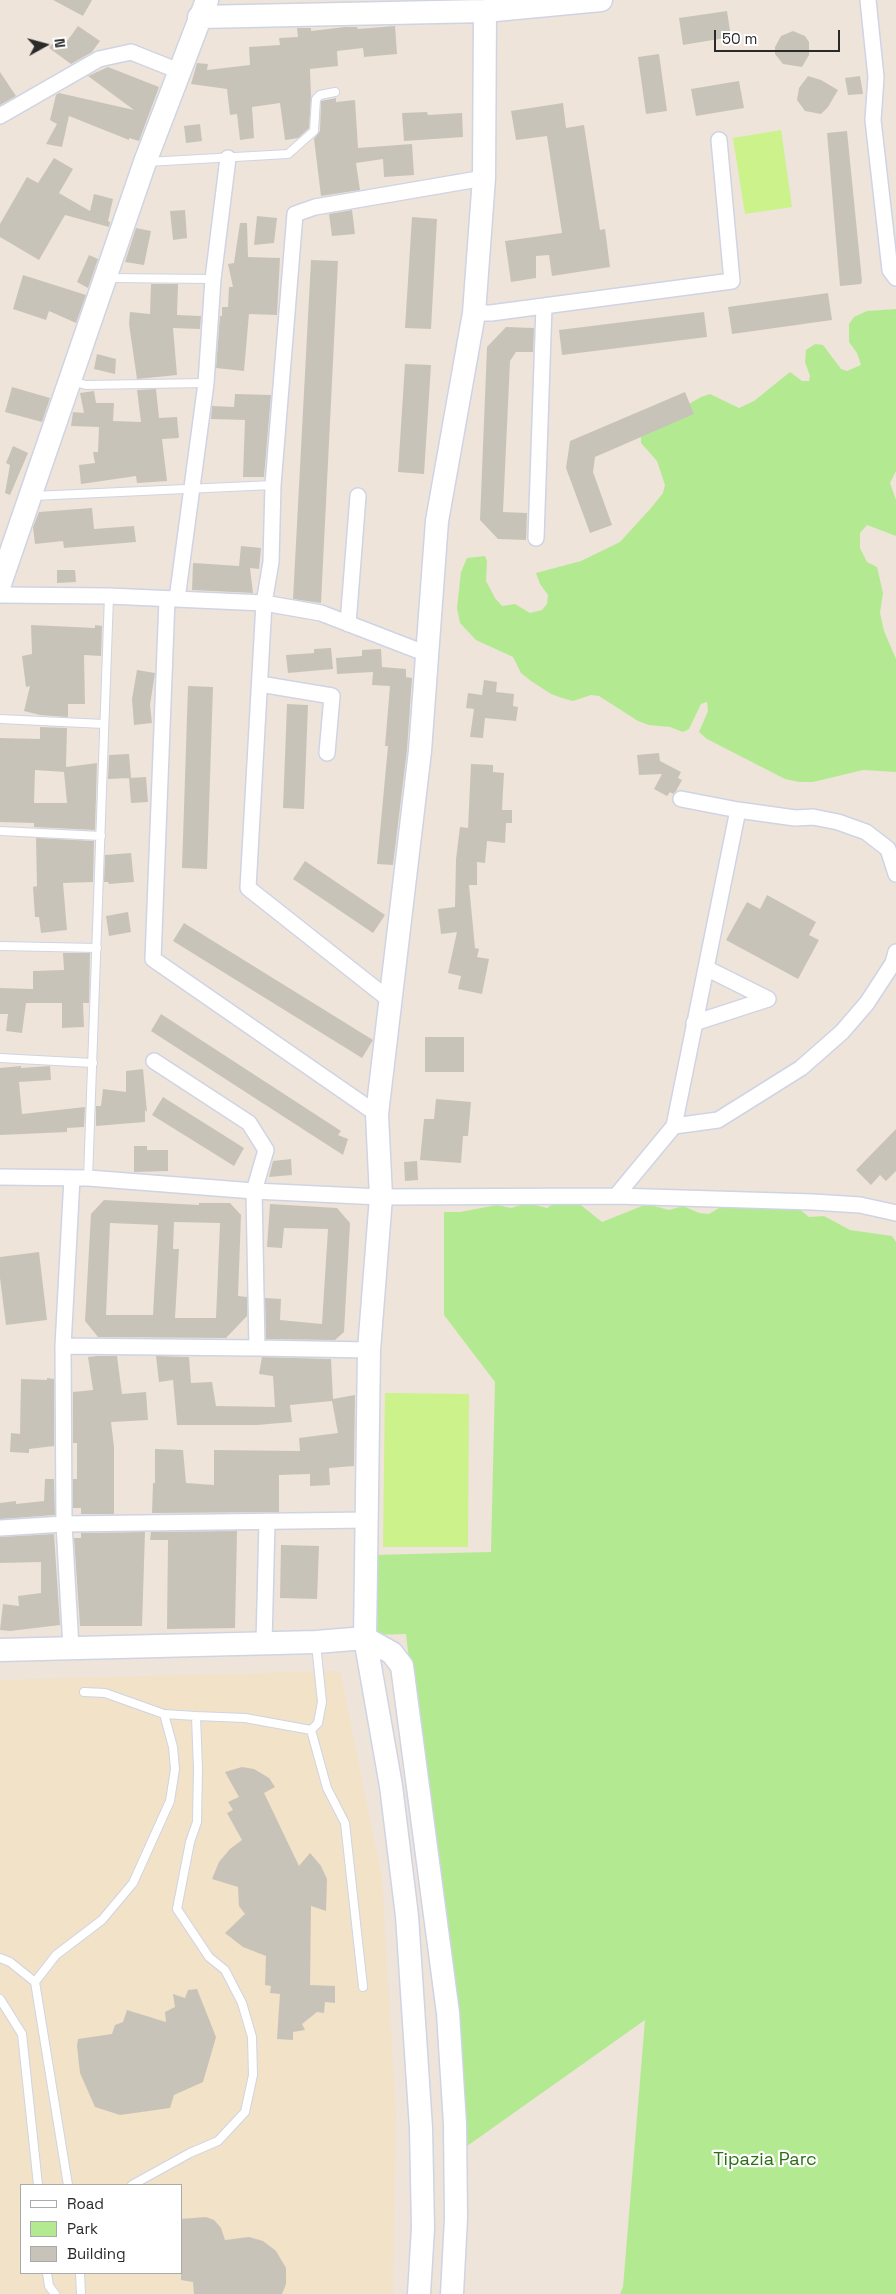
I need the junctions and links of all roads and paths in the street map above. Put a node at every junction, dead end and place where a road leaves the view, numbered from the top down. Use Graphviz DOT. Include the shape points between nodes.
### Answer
graph roads {
  1 [pos="602,0"];
  2 [pos="868,0"];
  3 [pos="485,6"];
  4 [pos="203,8"];
  5 [pos="179,71"];
  6 [pos="335,92"];
  7 [pos="0,116"];
  8 [pos="718,140"];
  9 [pos="228,158"];
  10 [pos="145,162"];
  11 [pos="484,178"];
  12 [pos="104,278"];
  13 [pos="896,278"];
  14 [pos="213,279"];
  15 [pos="544,306"];
  16 [pos="474,313"];
  17 [pos="69,381"];
  18 [pos="206,383"];
  19 [pos="274,485"];
  20 [pos="193,489"];
  21 [pos="31,496"];
  22 [pos="358,496"];
  23 [pos="536,538"];
  24 [pos="0,584"];
  25 [pos="0,595"];
  26 [pos="109,596"];
  27 [pos="172,599"];
  28 [pos="264,603"];
  29 [pos="348,624"];
  30 [pos="427,654"];
  31 [pos="260,684"];
  32 [pos="0,719"];
  33 [pos="104,724"];
  34 [pos="327,753"];
  35 [pos="681,799"];
  36 [pos="738,810"];
  37 [pos="0,831"];
  38 [pos="101,836"];
  39 [pos="896,874"];
  40 [pos="0,946"];
  41 [pos="97,948"];
  42 [pos="896,952"];
  43 [pos="706,968"];
  44 [pos="391,1001"];
  45 [pos="694,1023"];
  46 [pos="0,1058"];
  47 [pos="154,1060"];
  48 [pos="92,1063"];
  49 [pos="377,1114"];
  50 [pos="674,1126"];
  51 [pos="0,1178"];
  52 [pos="72,1178"];
  53 [pos="88,1178"];
  54 [pos="254,1191"];
  55 [pos="616,1196"];
  56 [pos="381,1197"];
  57 [pos="896,1213"];
  58 [pos="63,1346"];
  59 [pos="257,1348"];
  60 [pos="369,1350"];
  61 [pos="366,1520"];
  62 [pos="267,1522"];
  63 [pos="64,1524"];
  64 [pos="0,1528"];
  65 [pos="365,1638"];
  66 [pos="316,1642"];
  67 [pos="264,1643"];
  68 [pos="71,1648"];
  69 [pos="0,1650"];
  70 [pos="84,1692"];
  71 [pos="164,1714"];
  72 [pos="196,1716"];
  73 [pos="311,1730"];
  74 [pos="0,1958"];
  75 [pos="36,1982"];
  76 [pos="363,1987"];
  77 [pos="0,1999"];
  78 [pos="38,2184"];
  79 [pos="68,2184"];
  80 [pos="134,2184"];
  81 [pos="48,2274"];
  82 [pos="80,2274"];
  83 [pos="55,2294"];
  84 [pos="81,2294"];
  85 [pos="419,2294"];
  86 [pos="452,2294"];
  1 -- 3 [label="street"];
  2 -- 13 [label="street" via="876,77 872,120 890,270"];
  3 -- 4 [label="street"];
  3 -- 11 [label="street"];
  4 -- 5 [label="street"];
  5 -- 7 [label="street" via="131,52 99,59"];
  5 -- 10 [label="street"];
  6 -- 9 [label="lane" via="316,99 314,131 288,154"];
  8 -- 15 [label="street" via="732,281"];
  9 -- 10 [label="lane"];
  9 -- 14 [label="street"];
  10 -- 12 [label="street"];
  11 -- 16 [label="street"];
  11 -- 19 [label="street" via="315,207 295,214"];
  12 -- 14 [label="lane"];
  12 -- 17 [label="street"];
  14 -- 18 [label="street"];
  15 -- 16 [label="street"];
  15 -- 23 [label="street"];
  16 -- 30 [label="street" via="438,521"];
  17 -- 18 [label="lane" via="86,385"];
  17 -- 21 [label="street"];
  18 -- 20 [label="street"];
  19 -- 20 [label="lane"];
  19 -- 28 [label="street" via="271,562"];
  20 -- 21 [label="lane"];
  20 -- 27 [label="street"];
  21 -- 24 [label="street"];
  22 -- 29 [label="street"];
  25 -- 26 [label="street"];
  26 -- 27 [label="street"];
  26 -- 33 [label="lane"];
  27 -- 28 [label="street"];
  27 -- 49 [label="street" via="153,959"];
  28 -- 29 [label="street" via="321,613"];
  28 -- 31 [label="street"];
  29 -- 30 [label="street"];
  30 -- 44 [label="street" via="420,751"];
  31 -- 34 [label="street" via="332,696"];
  31 -- 44 [label="street" via="248,888"];
  32 -- 33 [label="lane"];
  33 -- 38 [label="lane"];
  35 -- 36 [label="street"];
  36 -- 39 [label="street" via="795,818 813,817 866,832 888,849"];
  36 -- 43 [label="street"];
  37 -- 38 [label="lane"];
  38 -- 41 [label="lane"];
  40 -- 41 [label="lane"];
  41 -- 48 [label="lane"];
  42 -- 50 [label="street" via="893,963 867,1003 842,1032 801,1068 718,1120"];
  43 -- 45 [label="street"];
  43 -- 45 [label="street" via="768,998"];
  44 -- 49 [label="street"];
  45 -- 50 [label="street"];
  46 -- 48 [label="lane"];
  47 -- 54 [label="street" via="249,1123 266,1150"];
  48 -- 53 [label="lane"];
  49 -- 56 [label="street"];
  50 -- 55 [label="street"];
  51 -- 52 [label="street"];
  52 -- 53 [label="street"];
  52 -- 54 [label="street"];
  52 -- 58 [label="street"];
  53 -- 54 [label="street"];
  54 -- 56 [label="street"];
  54 -- 59 [label="street"];
  55 -- 56 [label="street"];
  55 -- 57 [label="street" via="860,1205"];
  56 -- 60 [label="street"];
  58 -- 59 [label="street"];
  58 -- 63 [label="street"];
  59 -- 60 [label="street"];
  60 -- 61 [label="street"];
  61 -- 62 [label="street"];
  61 -- 65 [label="street"];
  62 -- 63 [label="street"];
  62 -- 67 [label="street"];
  63 -- 64 [label="street"];
  63 -- 68 [label="street"];
  65 -- 66 [label="street"];
  65 -- 85 [label="street" via="391,1786 407,1916 421,2128 423,2228"];
  65 -- 86 [label="street" via="392,1653 402,1666 448,2013 455,2124 456,2218"];
  66 -- 67 [label="street"];
  66 -- 73 [label="lane" via="322,1702 318,1723"];
  67 -- 68 [label="street"];
  68 -- 69 [label="street"];
  70 -- 71 [label="lane" via="105,1693"];
  71 -- 72 [label="lane"];
  71 -- 75 [label="lane" via="175,1770 170,1801 133,1883 102,1920 56,1955"];
  72 -- 73 [label="lane" via="235,1717"];
  72 -- 80 [label="lane" via="197,1822 177,1909 209,1957 225,1970 242,2003 252,2037 253,2075 245,2112 218,2141"];
  73 -- 76 [label="lane" via="327,1788 345,1823"];
  74 -- 75 [label="lane"];
  75 -- 79 [label="lane"];
  77 -- 78 [label="lane" via="22,2034"];
  81 -- 83 [label="lane" via="49,2286"];
  82 -- 84 [label="lane"];
}
